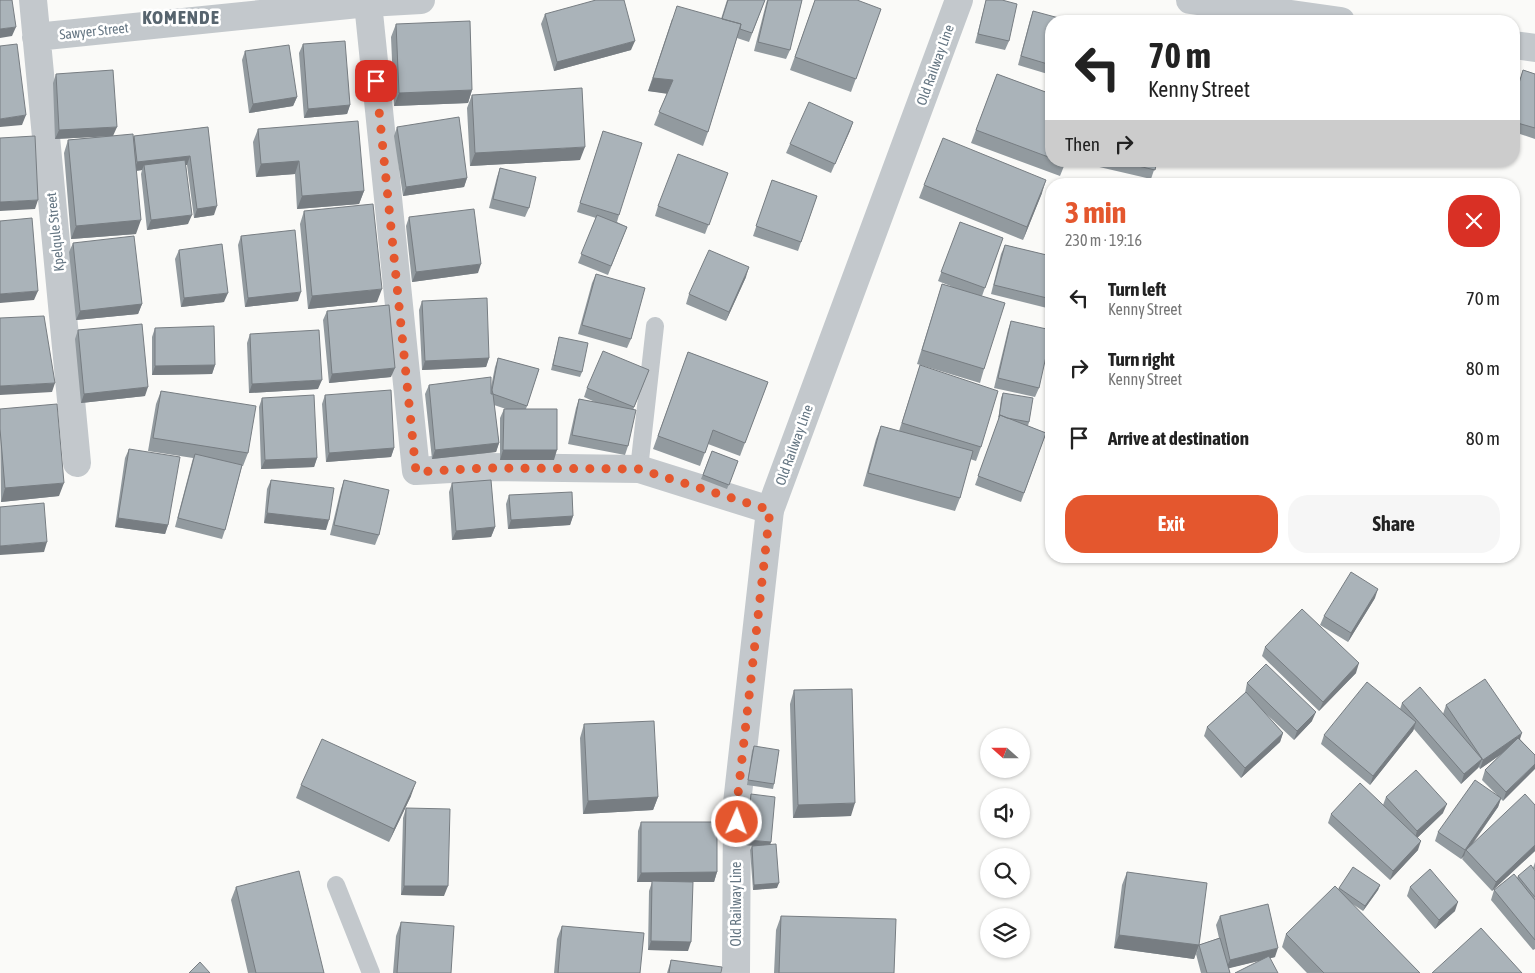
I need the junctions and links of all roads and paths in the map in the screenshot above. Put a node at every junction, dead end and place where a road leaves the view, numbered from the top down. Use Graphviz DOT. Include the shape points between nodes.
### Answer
graph roads {
  1 [pos="33,0"];
  2 [pos="421,0"];
  3 [pos="959,0"];
  4 [pos="1190,0"];
  5 [pos="368,3"];
  6 [pos="1298,15"];
  7 [pos="36,37"];
  8 [pos="1520,46"];
  9 [pos="1535,48"];
  10 [pos="655,326"];
  11 [pos="78,464"];
  12 [pos="639,469"];
  13 [pos="770,510"];
  14 [pos="336,885"];
  15 [pos="371,973"];
  16 [pos="736,973"];
  1 -- 7 [label="street, Kpelqule Street"];
  2 -- 5 [label="street, Sawyer Street"];
  3 -- 13 [label="street, Old Railway Line"];
  4 -- 6 [label="street"];
  5 -- 7 [label="street, Sawyer Street"];
  5 -- 12 [label="street" via="416,472 485,468"];
  7 -- 11 [label="street, Kpelqule Street"];
  8 -- 9 [label="street"];
  10 -- 12 [label="lane"];
  12 -- 13 [label="street"];
  13 -- 16 [label="street, Old Railway Line" via="737,803"];
  14 -- 15 [label="lane"];
}
